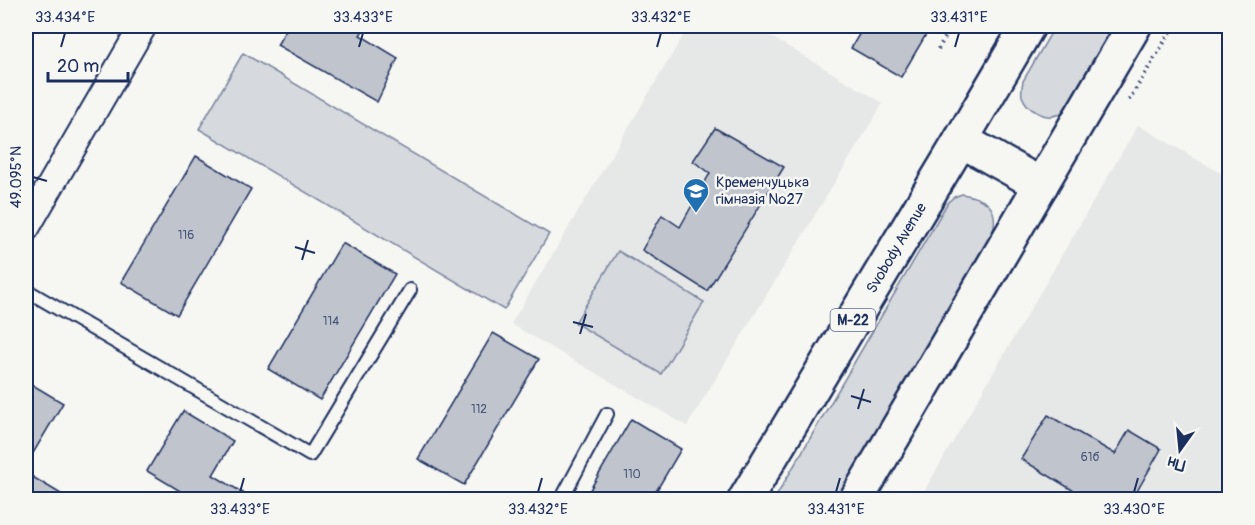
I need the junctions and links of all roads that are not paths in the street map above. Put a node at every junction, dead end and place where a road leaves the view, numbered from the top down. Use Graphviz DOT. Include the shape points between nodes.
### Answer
graph roads {
  1 [pos="144,26"];
  2 [pos="1028,26"];
  3 [pos="1134,26"];
  4 [pos="961,140"];
  5 [pos="1041,185"];
  6 [pos="26,228"];
  7 [pos="26,290"];
  8 [pos="410,290"];
  9 [pos="607,414"];
  10 [pos="561,500"];
  11 [pos="745,500"];
  12 [pos="856,500"];
  1 -- 6 [label="street"];
  2 -- 4 [label="highway, Svobody Avenue / М-22"];
  3 -- 5 [label="highway"];
  4 -- 5 [label="highway"];
  4 -- 11 [label="highway, Svobody Avenue / М-22"];
  5 -- 12 [label="highway"];
  7 -- 8 [label="lane" via="310,454"];
  9 -- 10 [label="lane"];
}
